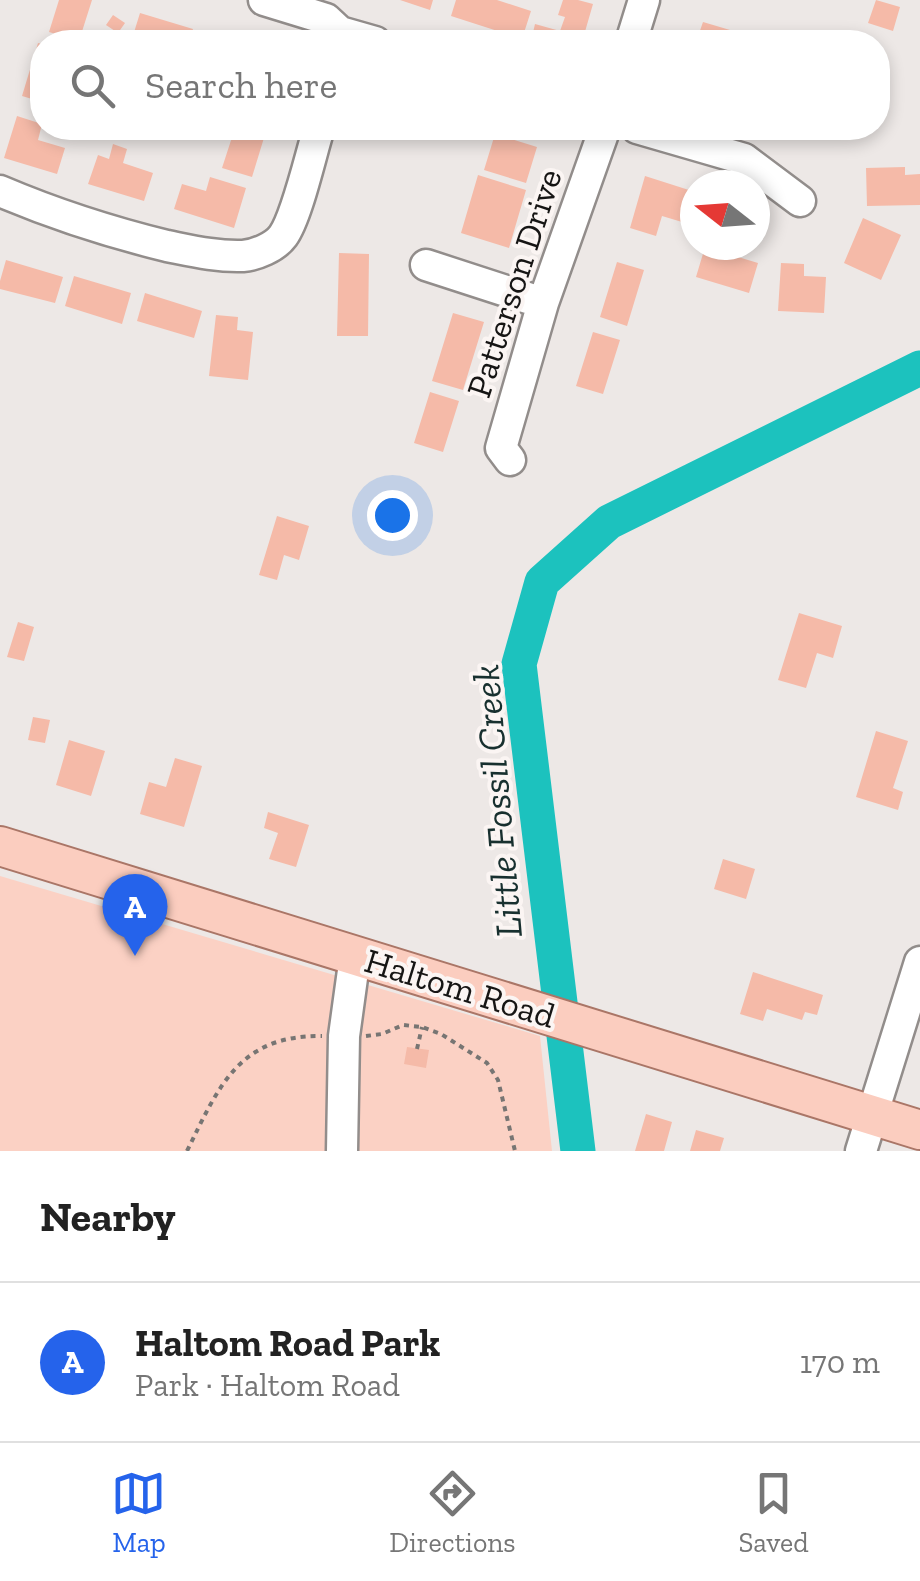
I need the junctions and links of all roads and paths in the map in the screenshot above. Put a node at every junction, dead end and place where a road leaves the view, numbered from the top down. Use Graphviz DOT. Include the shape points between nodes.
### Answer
graph roads {
  1 [pos="264,0"];
  2 [pos="644,0"];
  3 [pos="335,30"];
  4 [pos="635,30"];
  5 [pos="315,140"];
  6 [pos="601,140"];
  7 [pos="678,140"];
  8 [pos="0,192"];
  9 [pos="800,201"];
  10 [pos="426,265"];
  11 [pos="543,303"];
  12 [pos="510,460"];
  13 [pos="0,846"];
  14 [pos="355,956"];
  15 [pos="920,962"];
  16 [pos="422,1026"];
  17 [pos="417,1049"];
  18 [pos="872,1115"];
  19 [pos="920,1130"];
  20 [pos="342,1151"];
  21 [pos="861,1151"];
  1 -- 3 [label="street" via="326,19"];
  2 -- 4 [label="street"];
  5 -- 8 [label="street" via="282,238 246,256 200,254 142,240"];
  6 -- 11 [label="street, Patterson Drive"];
  7 -- 9 [label="street" via="744,159"];
  10 -- 11 [label="street"];
  11 -- 12 [label="street, Patterson Drive" via="501,448"];
  13 -- 14 [label="main road, Haltom Road"];
  14 -- 18 [label="main road, Haltom Road"];
  14 -- 20 [label="street" via="344,1036"];
  15 -- 18 [label="street"];
  16 -- 17 [label="path"];
  18 -- 19 [label="main road, Haltom Road"];
  18 -- 21 [label="street"];
}
